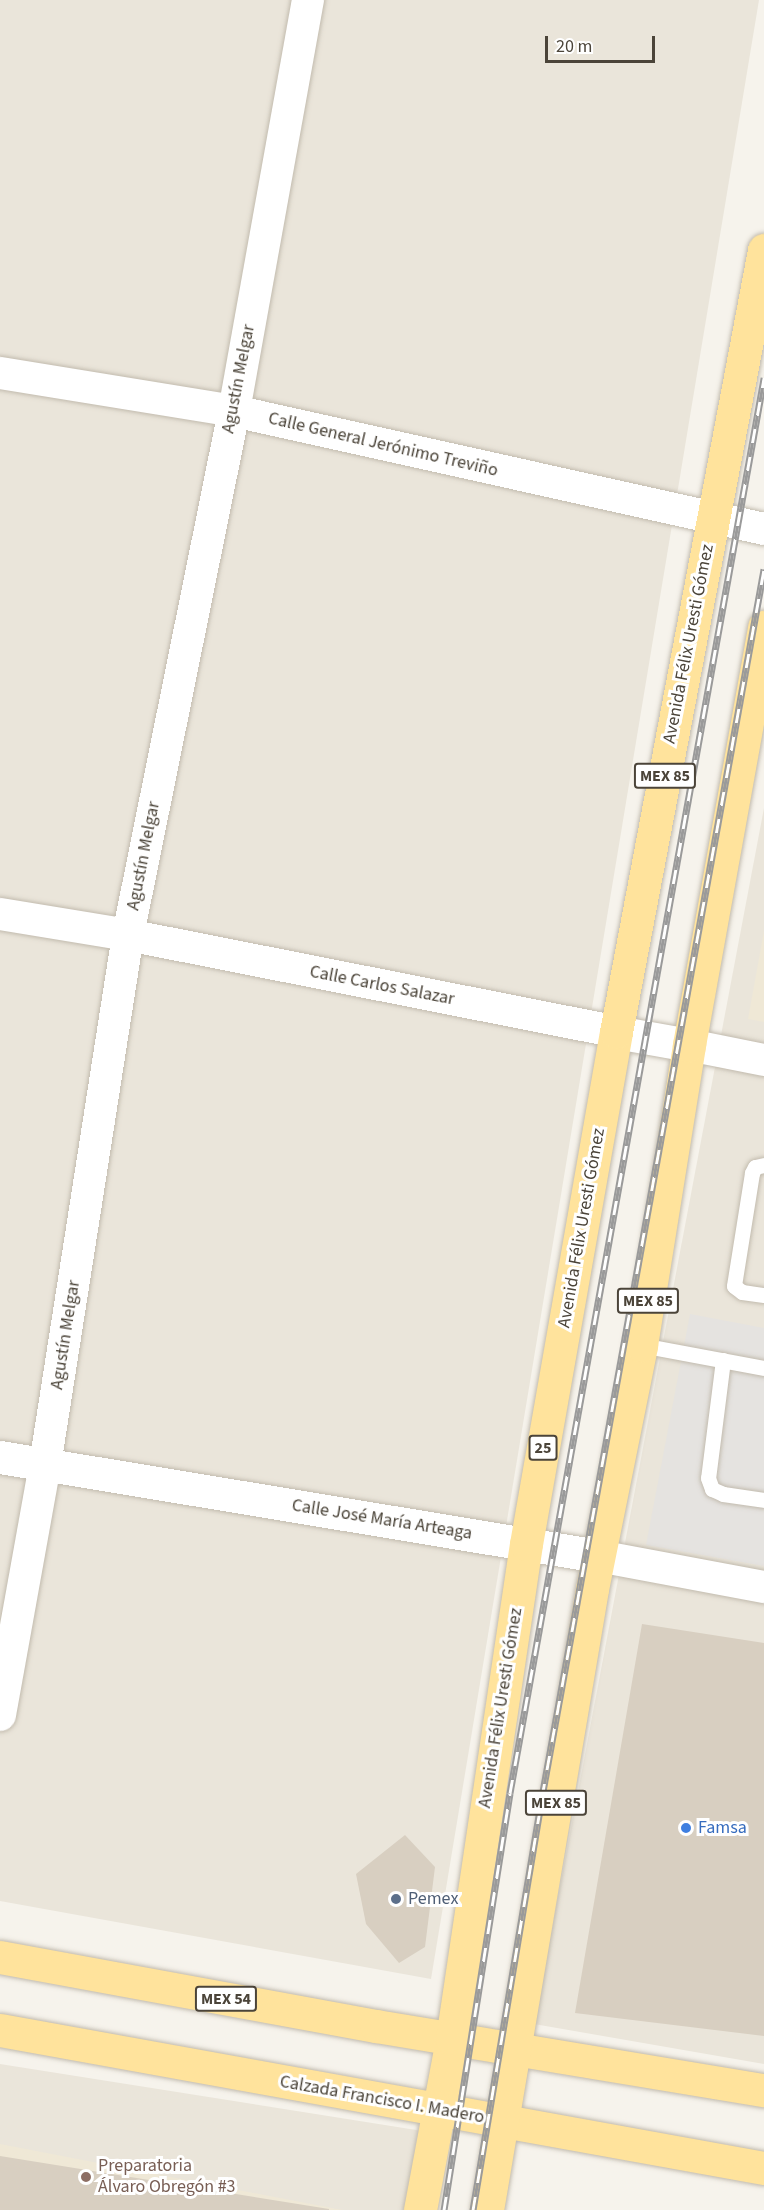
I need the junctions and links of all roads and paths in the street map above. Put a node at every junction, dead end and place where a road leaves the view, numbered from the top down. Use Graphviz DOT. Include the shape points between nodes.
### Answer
graph roads {
  1 [pos="308,0"];
  2 [pos="764,250"];
  3 [pos="0,373"];
  4 [pos="234,411"];
  5 [pos="713,519"];
  6 [pos="764,528"];
  7 [pos="764,627"];
  8 [pos="0,914"];
  9 [pos="128,935"];
  10 [pos="616,1032"];
  11 [pos="689,1045"];
  12 [pos="764,1060"];
  13 [pos="764,1166"];
  14 [pos="764,1295"];
  15 [pos="640,1345"];
  16 [pos="560,1352"];
  17 [pos="723,1360"];
  18 [pos="764,1368"];
  19 [pos="0,1457"];
  20 [pos="45,1465"];
  21 [pos="763,1496"];
  22 [pos="526,1544"];
  23 [pos="598,1556"];
  24 [pos="764,1587"];
  25 [pos="0,1715"];
  26 [pos="0,1957"];
  27 [pos="0,2030"];
  28 [pos="453,2039"];
  29 [pos="514,2050"];
  30 [pos="764,2090"];
  31 [pos="439,2109"];
  32 [pos="502,2121"];
  33 [pos="764,2168"];
  34 [pos="420,2210"];
  35 [pos="487,2210"];
  1 -- 4 [label="street, Agustín Melgar"];
  2 -- 5 [label="main road, Avenida Félix Uresti Gómez / MEX 85"];
  3 -- 4 [label="street, Calle General Jerónimo Treviño"];
  4 -- 5 [label="street, Calle General Jerónimo Treviño"];
  4 -- 9 [label="street, Agustín Melgar"];
  5 -- 6 [label="street, Calle General Jerónimo Treviño"];
  5 -- 10 [label="main road, Avenida Félix Uresti Gómez / MEX 85"];
  7 -- 11 [label="main road, MEX 85"];
  8 -- 9 [label="street, Calle Carlos Salazar"];
  9 -- 10 [label="street, Calle Carlos Salazar"];
  9 -- 20 [label="street, Agustín Melgar"];
  10 -- 11 [label="street, Calle Carlos Salazar"];
  10 -- 16 [label="main road, Avenida Félix Uresti Gómez / MEX 85"];
  11 -- 12 [label="street, Calle Carlos Salazar"];
  11 -- 15 [label="main road, MEX 85"];
  13 -- 14 [label="lane" via="756,1167 752,1173 734,1286 742,1292"];
  15 -- 17 [label="lane"];
  15 -- 23 [label="main road, MEX 85"];
  16 -- 22 [label="main road, Avenida Félix Uresti Gómez / 25"];
  17 -- 18 [label="lane"];
  17 -- 21 [label="lane" via="708,1478 712,1489 723,1494"];
  19 -- 20 [label="street, Calle José María Arteaga"];
  20 -- 22 [label="street, Calle José María Arteaga"];
  20 -- 25 [label="street, Agustín Melgar"];
  22 -- 23 [label="street, Calle José María Arteaga"];
  22 -- 28 [label="main road, Avenida Félix Uresti Gómez"];
  23 -- 24 [label="street, Calle José María Arteaga"];
  23 -- 29 [label="main road, MEX 85"];
  26 -- 28 [label="main road, MEX 54"];
  27 -- 31 [label="main road, Calzada Francisco I. Madero"];
  28 -- 29 [label="main road, MEX 54"];
  28 -- 31 [label="main road, Avenida Félix Uresti Gómez"];
  29 -- 30 [label="main road, MEX 54"];
  29 -- 32 [label="main road"];
  31 -- 32 [label="main road, Calzada Francisco I. Madero"];
  31 -- 34 [label="main road, Avenida Félix Uresti Gómez"];
  32 -- 33 [label="main road, Calzada Francisco I. Madero"];
  32 -- 35 [label="main road"];
}
